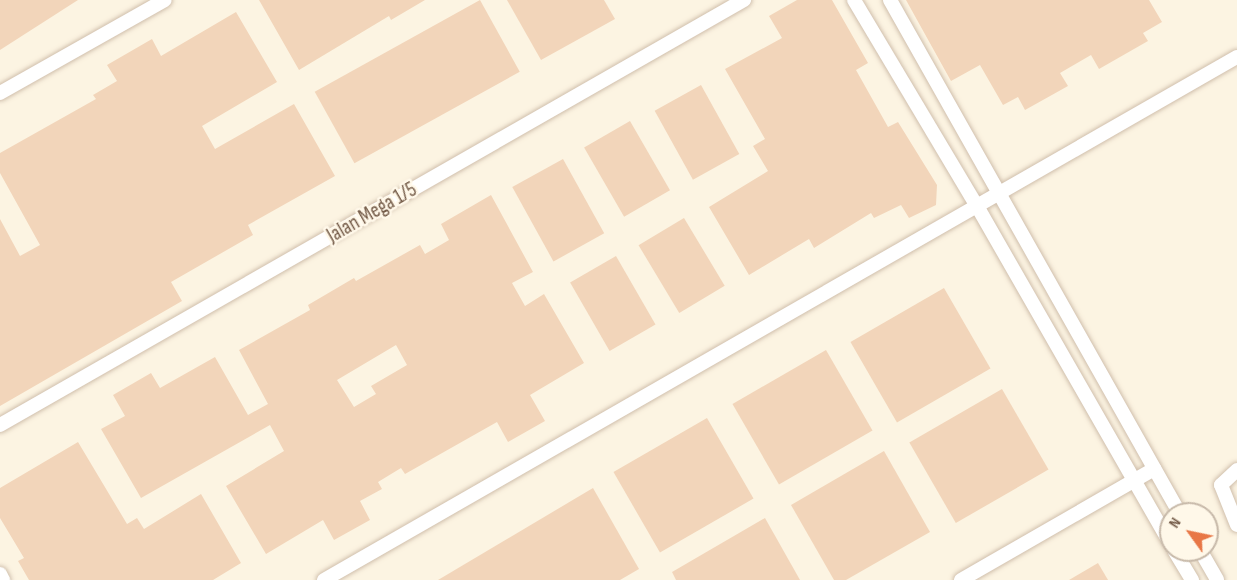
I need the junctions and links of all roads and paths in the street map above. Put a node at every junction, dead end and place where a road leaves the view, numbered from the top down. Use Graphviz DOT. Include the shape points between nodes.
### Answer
graph roads {
  1 [pos="165,0"];
  2 [pos="744,0"];
  3 [pos="854,0"];
  4 [pos="890,0"];
  5 [pos="1237,57"];
  6 [pos="0,93"];
  7 [pos="999,192"];
  8 [pos="978,206"];
  9 [pos="0,425"];
  10 [pos="1154,469"];
  11 [pos="1237,470"];
  12 [pos="1132,481"];
  13 [pos="1173,502"];
  14 [pos="1159,525"];
  15 [pos="1237,525"];
  16 [pos="1181,562"];
  17 [pos="1207,562"];
  18 [pos="0,574"];
  19 [pos="3,580"];
  20 [pos="324,580"];
  21 [pos="961,580"];
  22 [pos="1192,580"];
  23 [pos="1217,580"];
  1 -- 6 [label="street"];
  2 -- 9 [label="street, Jalan Mega 1/5"];
  3 -- 8 [label="street"];
  4 -- 7 [label="street"];
  5 -- 7 [label="street"];
  7 -- 8 [label="street"];
  7 -- 10 [label="street"];
  8 -- 12 [label="street"];
  8 -- 20 [label="street"];
  10 -- 12 [label="street"];
  10 -- 13 [label="street"];
  11 -- 15 [label="street" via="1221,485"];
  12 -- 14 [label="street"];
  12 -- 21 [label="street"];
  16 -- 22 [label="street"];
  17 -- 23 [label="street"];
  18 -- 19 [label="street"];
}
